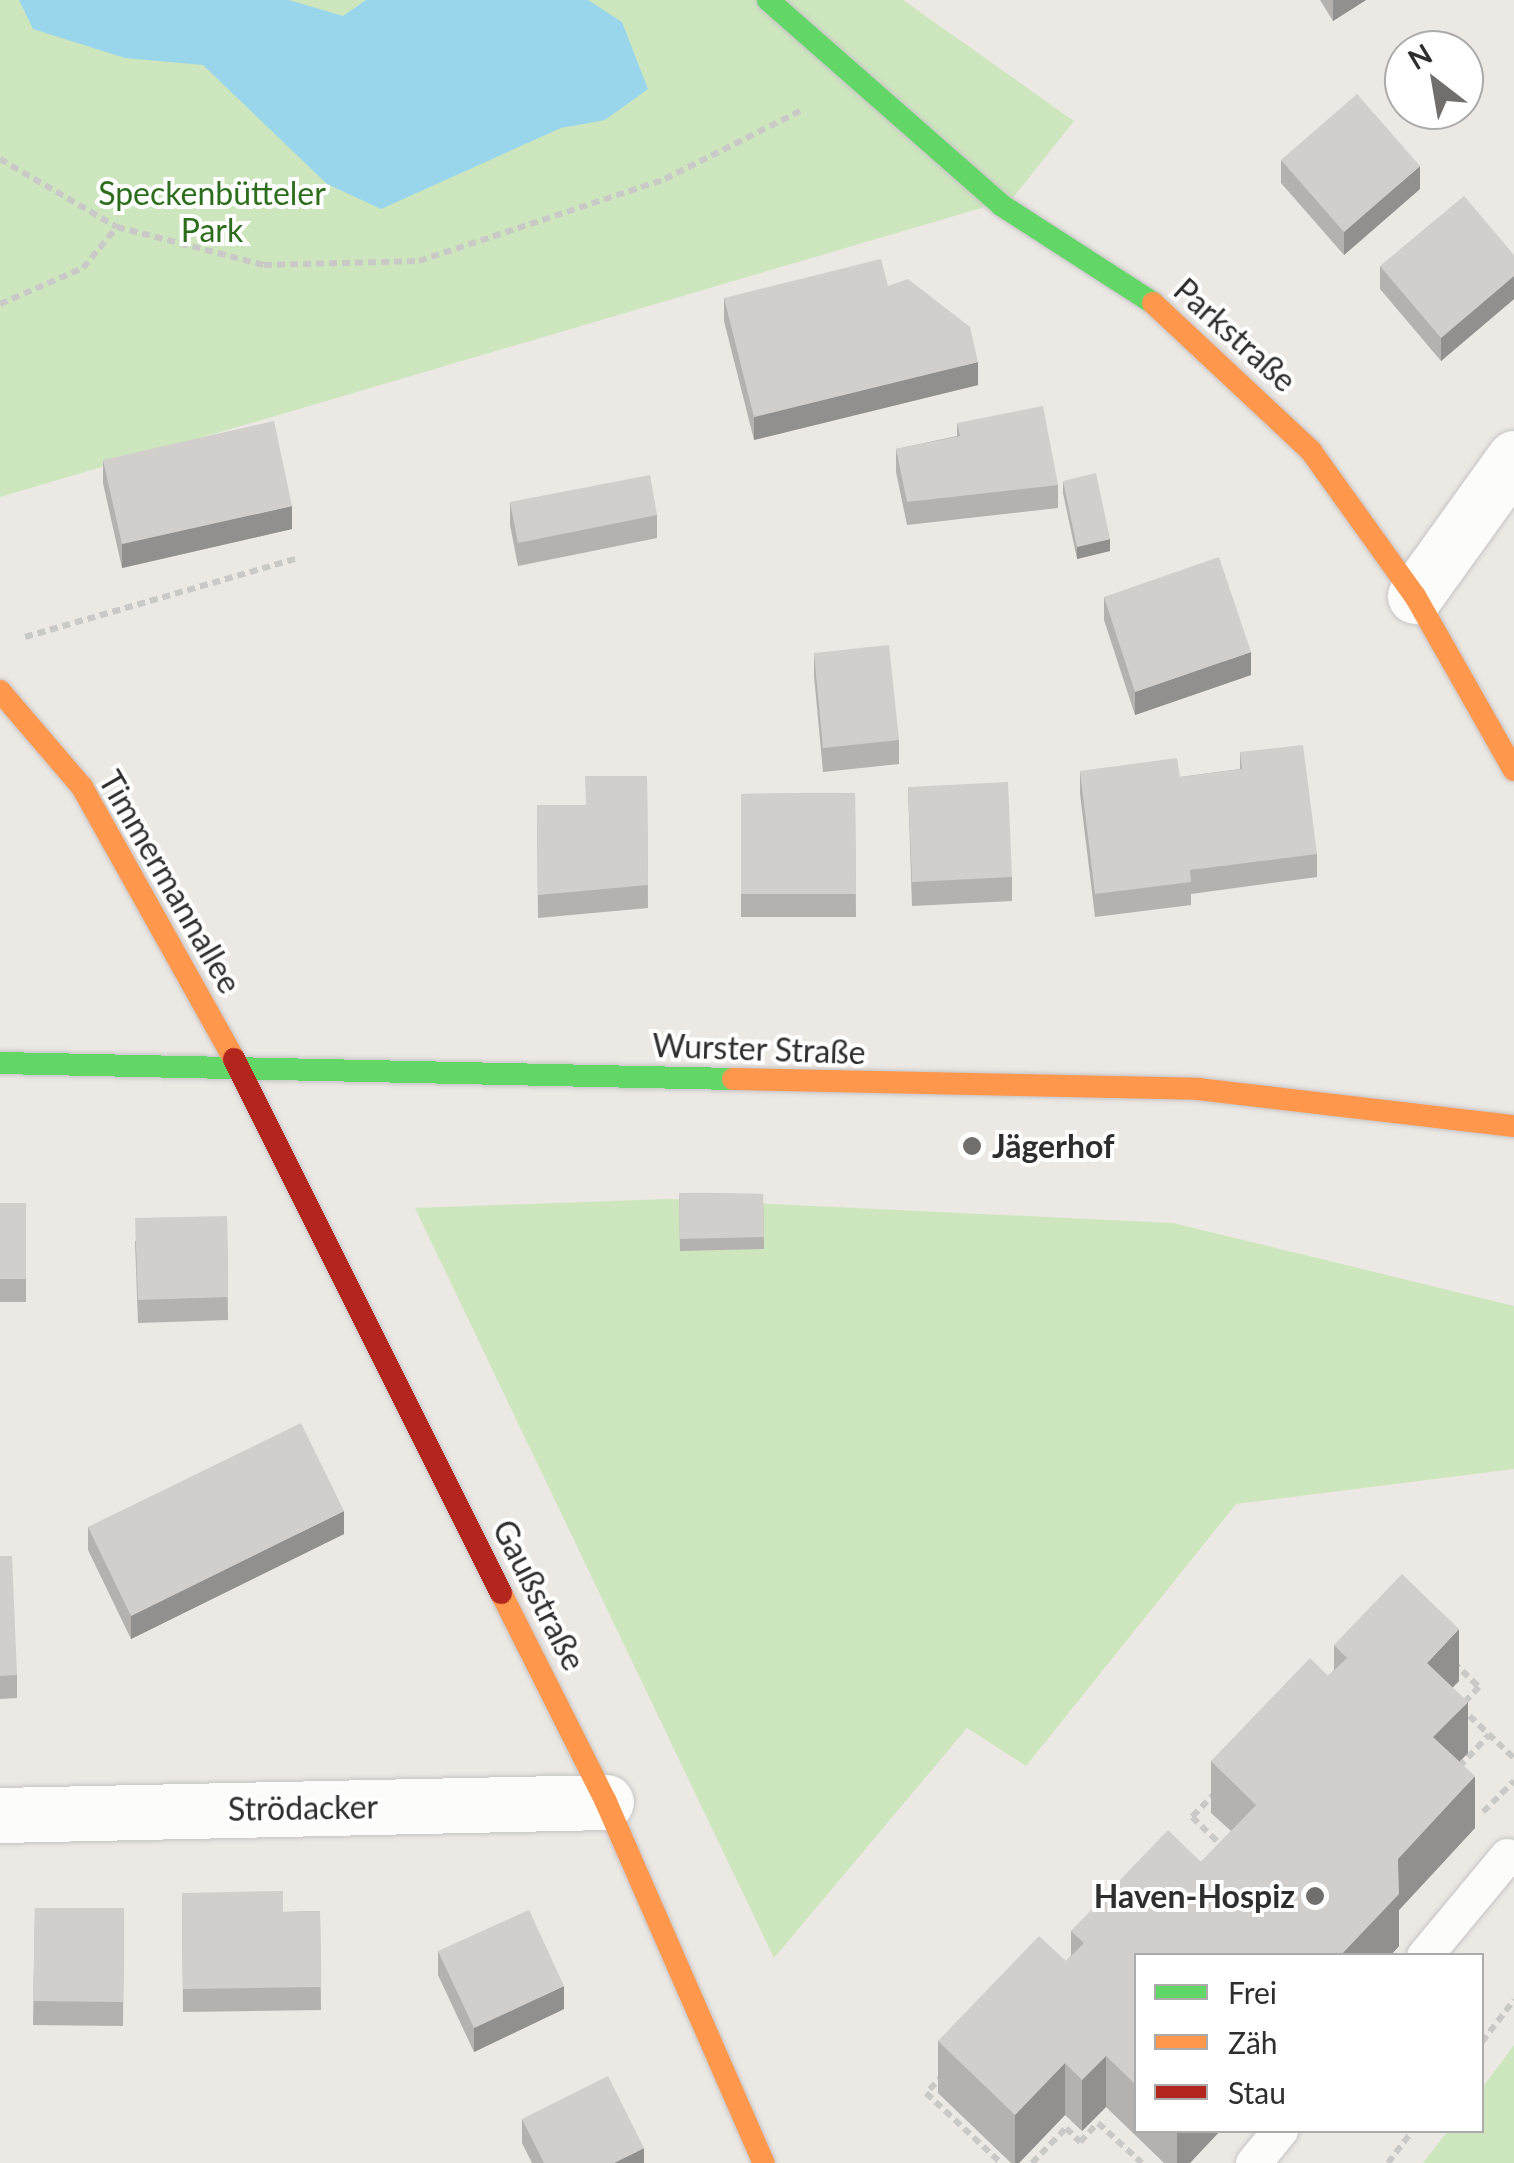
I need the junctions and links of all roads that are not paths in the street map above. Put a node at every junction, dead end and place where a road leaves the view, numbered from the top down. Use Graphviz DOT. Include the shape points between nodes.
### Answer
graph roads {
  1 [pos="768,0"];
  2 [pos="1514,458"];
  3 [pos="1415,596"];
  4 [pos="0,691"];
  5 [pos="1514,770"];
  6 [pos="0,1063"];
  7 [pos="237,1065"];
  8 [pos="1514,1126"];
  9 [pos="606,1802"];
  10 [pos="0,1815"];
  11 [pos="1507,1856"];
  12 [pos="1426,1953"];
  13 [pos="1278,2133"];
  14 [pos="764,2163"];
  15 [pos="1253,2163"];
  1 -- 3 [label="street, Parkstraße" via="1001,205 1180,321 1312,451"];
  2 -- 3 [label="street"];
  3 -- 5 [label="street, Parkstraße"];
  4 -- 7 [label="street, Timmermannallee" via="82,787"];
  6 -- 7 [label="street, Wurster Straße"];
  7 -- 8 [label="street, Wurster Straße" via="1198,1089"];
  7 -- 9 [label="street, Gaußstraße"];
  9 -- 10 [label="street, Strödacker"];
  9 -- 14 [label="street, Gaußstraße"];
  11 -- 12 [label="lane"];
  13 -- 15 [label="lane"];
}
